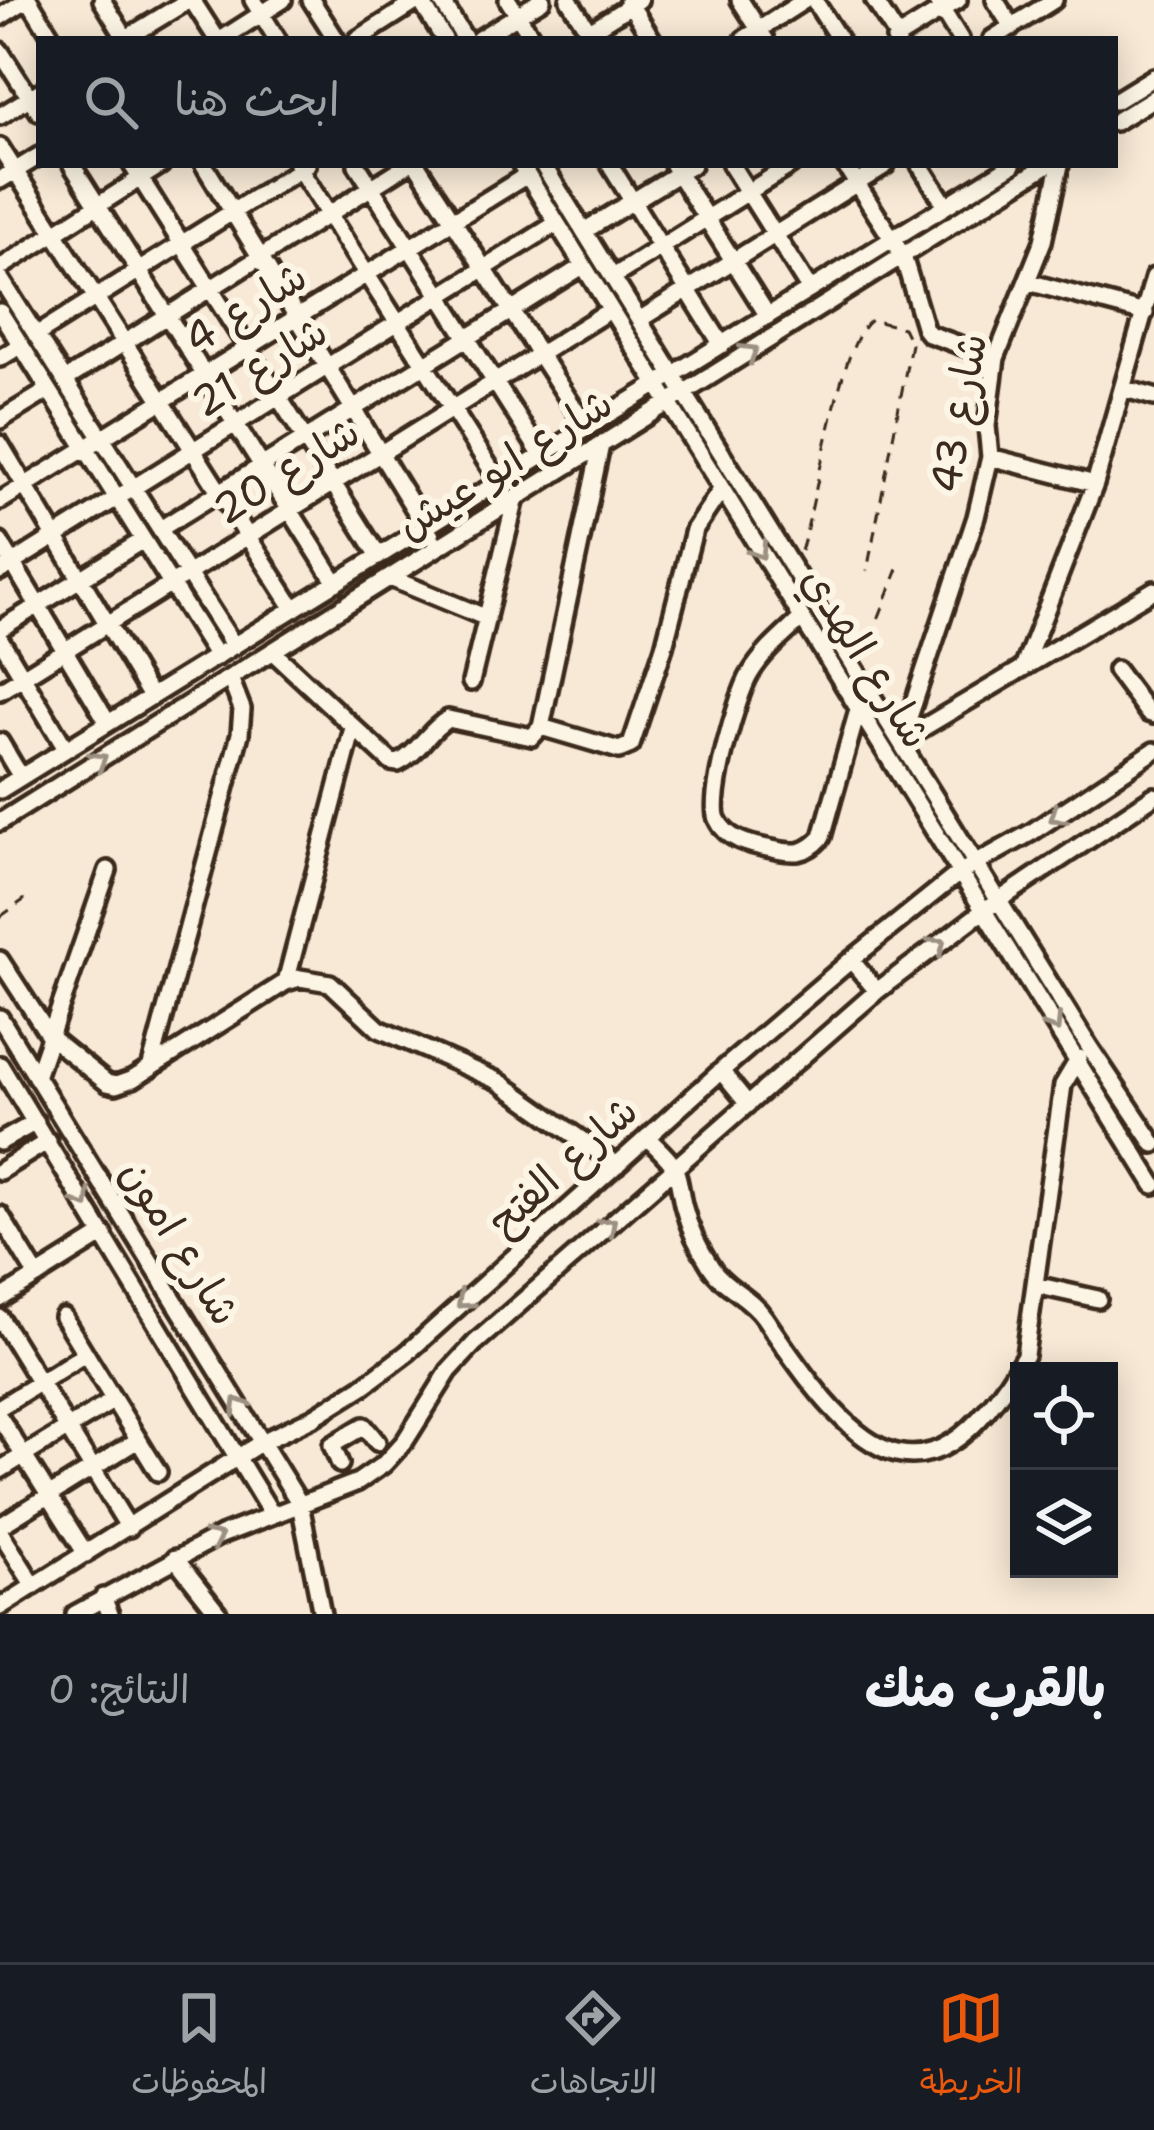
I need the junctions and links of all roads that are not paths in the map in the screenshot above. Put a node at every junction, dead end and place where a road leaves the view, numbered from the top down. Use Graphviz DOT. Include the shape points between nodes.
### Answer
graph roads {
  1 [pos="27,0"];
  2 [pos="102,0"];
  3 [pos="190,0"];
  4 [pos="284,0"];
  5 [pos="311,0"];
  6 [pos="419,0"];
  7 [pos="441,0"];
  8 [pos="542,0"];
  9 [pos="569,0"];
  10 [pos="740,0"];
  11 [pos="810,0"];
  12 [pos="874,0"];
  13 [pos="958,0"];
  14 [pos="995,0"];
  15 [pos="1054,0"];
  16 [pos="632,2"];
  17 [pos="939,5"];
  18 [pos="257,7"];
  19 [pos="513,8"];
  20 [pos="0,17"];
  21 [pos="1012,27"];
  22 [pos="51,36"];
  23 [pos="124,36"];
  24 [pos="131,36"];
  25 [pos="218,36"];
  26 [pos="223,36"];
  27 [pos="275,36"];
  28 [pos="334,36"];
  29 [pos="363,36"];
  30 [pos="442,36"];
  31 [pos="463,36"];
  32 [pos="482,36"];
  33 [pos="530,36"];
  34 [pos="586,36"];
  35 [pos="650,36"];
  36 [pos="756,36"];
  37 [pos="837,36"];
  38 [pos="896,36"];
  39 [pos="900,36"];
  40 [pos="959,36"];
  41 [pos="997,36"];
  42 [pos="0,51"];
  43 [pos="1154,77"];
  44 [pos="1154,98"];
  45 [pos="36,101"];
  46 [pos="1118,110"];
  47 [pos="0,116"];
  48 [pos="0,147"];
  49 [pos="36,157"];
  50 [pos="74,168"];
  51 [pos="205,168"];
  52 [pos="298,168"];
  53 [pos="302,168"];
  54 [pos="359,168"];
  55 [pos="402,168"];
  56 [pos="419,168"];
  57 [pos="546,168"];
  58 [pos="612,168"];
  59 [pos="681,168"];
  60 [pos="733,168"];
  61 [pos="786,168"];
  62 [pos="847,168"];
  63 [pos="881,168"];
  64 [pos="922,168"];
  65 [pos="1042,168"];
  66 [pos="1059,168"];
  67 [pos="524,170"];
  68 [pos="15,171"];
  69 [pos="136,171"];
  70 [pos="984,172"];
  71 [pos="0,180"];
  72 [pos="857,184"];
  73 [pos="372,188"];
  74 [pos="748,192"];
  75 [pos="633,201"];
  76 [pos="98,205"];
  77 [pos="946,206"];
  78 [pos="232,212"];
  79 [pos="328,214"];
  80 [pos="706,218"];
  81 [pos="453,220"];
  82 [pos="557,223"];
  83 [pos="584,231"];
  84 [pos="55,232"];
  85 [pos="775,235"];
  86 [pos="892,239"];
  87 [pos="182,244"];
  88 [pos="661,247"];
  89 [pos="410,248"];
  90 [pos="903,256"];
  91 [pos="260,257"];
  92 [pos="734,261"];
  93 [pos="584,266"];
  94 [pos="0,268"];
  95 [pos="484,268"];
  96 [pos="139,270"];
  97 [pos="366,274"];
  98 [pos="613,277"];
  99 [pos="1154,277"];
  100 [pos="0,278"];
  101 [pos="1028,282"];
  102 [pos="210,289"];
  103 [pos="688,290"];
  104 [pos="810,290"];
  105 [pos="440,296"];
  106 [pos="96,298"];
  107 [pos="610,310"];
  108 [pos="512,311"];
  109 [pos="0,312"];
  110 [pos="1144,313"];
  111 [pos="167,316"];
  112 [pos="768,316"];
  113 [pos="297,317"];
  114 [pos="639,320"];
  115 [pos="397,323"];
  116 [pos="36,335"];
  117 [pos="467,339"];
  118 [pos="124,343"];
  119 [pos="21,345"];
  120 [pos="722,345"];
  121 [pos="248,348"];
  122 [pos="539,354"];
  123 [pos="0,358"];
  124 [pos="995,358"];
  125 [pos="424,365"];
  126 [pos="327,366"];
  127 [pos="205,374"];
  128 [pos="673,375"];
  129 [pos="65,380"];
  130 [pos="495,382"];
  131 [pos="656,385"];
  132 [pos="1125,389"];
  133 [pos="49,390"];
  134 [pos="684,393"];
  135 [pos="278,397"];
  136 [pos="1154,397"];
  137 [pos="162,401"];
  138 [pos="668,403"];
  139 [pos="452,409"];
  140 [pos="353,410"];
  141 [pos="0,420"];
  142 [pos="236,424"];
  143 [pos="587,428"];
  144 [pos="102,438"];
  145 [pos="305,440"];
  146 [pos="0,444"];
  147 [pos="601,445"];
  148 [pos="86,448"];
  149 [pos="193,450"];
  150 [pos="380,453"];
  151 [pos="542,456"];
  152 [pos="990,457"];
  153 [pos="262,466"];
  154 [pos="499,482"];
  155 [pos="333,483"];
  156 [pos="1095,484"];
  157 [pos="25,486"];
  158 [pos="134,488"];
  159 [pos="722,490"];
  160 [pos="220,492"];
  161 [pos="117,498"];
  162 [pos="0,501"];
  163 [pos="515,502"];
  164 [pos="290,510"];
  165 [pos="426,527"];
  166 [pos="160,529"];
  167 [pos="55,536"];
  168 [pos="248,536"];
  169 [pos="143,540"];
  170 [pos="0,542"];
  171 [pos="438,547"];
  172 [pos="379,556"];
  173 [pos="6,567"];
  174 [pos="188,573"];
  175 [pos="390,578"];
  176 [pos="80,579"];
  177 [pos="336,583"];
  178 [pos="171,584"];
  179 [pos="1154,590"];
  180 [pos="38,605"];
  181 [pos="294,609"];
  182 [pos="487,619"];
  183 [pos="801,619"];
  184 [pos="107,624"];
  185 [pos="0,629"];
  186 [pos="0,639"];
  187 [pos="237,644"];
  188 [pos="65,650"];
  189 [pos="272,651"];
  190 [pos="217,657"];
  191 [pos="253,663"];
  192 [pos="1024,666"];
  193 [pos="1117,670"];
  194 [pos="23,676"];
  195 [pos="230,678"];
  196 [pos="471,682"];
  197 [pos="0,691"];
  198 [pos="151,697"];
  199 [pos="857,710"];
  200 [pos="1154,715"];
  201 [pos="108,723"];
  202 [pos="541,727"];
  203 [pos="353,728"];
  204 [pos="901,741"];
  205 [pos="0,742"];
  206 [pos="66,749"];
  207 [pos="1154,751"];
  208 [pos="21,777"];
  209 [pos="1,788"];
  210 [pos="1154,796"];
  211 [pos="0,822"];
  212 [pos="977,862"];
  213 [pos="107,869"];
  214 [pos="959,873"];
  215 [pos="999,899"];
  216 [pos="982,911"];
  217 [pos="0,960"];
  218 [pos="851,960"];
  219 [pos="286,982"];
  220 [pos="877,991"];
  221 [pos="0,1018"];
  222 [pos="50,1037"];
  223 [pos="1090,1048"];
  224 [pos="1077,1061"];
  225 [pos="0,1065"];
  226 [pos="150,1069"];
  227 [pos="721,1071"];
  228 [pos="37,1077"];
  229 [pos="747,1102"];
  230 [pos="36,1122"];
  231 [pos="647,1137"];
  232 [pos="47,1141"];
  233 [pos="0,1142"];
  234 [pos="1154,1144"];
  235 [pos="617,1165"];
  236 [pos="674,1167"];
  237 [pos="0,1171"];
  238 [pos="1154,1185"];
  239 [pos="0,1215"];
  240 [pos="104,1234"];
  241 [pos="37,1276"];
  242 [pos="1035,1285"];
  243 [pos="0,1299"];
  244 [pos="1098,1299"];
  245 [pos="63,1317"];
  246 [pos="0,1318"];
  247 [pos="86,1354"];
  248 [pos="40,1383"];
  249 [pos="113,1400"];
  250 [pos="332,1406"];
  251 [pos="0,1407"];
  252 [pos="0,1418"];
  253 [pos="68,1428"];
  254 [pos="348,1434"];
  255 [pos="138,1440"];
  256 [pos="262,1442"];
  257 [pos="376,1442"];
  258 [pos="24,1455"];
  259 [pos="239,1458"];
  260 [pos="340,1464"];
  261 [pos="92,1468"];
  262 [pos="0,1470"];
  263 [pos="158,1472"];
  264 [pos="49,1495"];
  265 [pos="300,1504"];
  266 [pos="271,1513"];
  267 [pos="129,1528"];
  268 [pos="0,1529"];
  269 [pos="86,1554"];
  270 [pos="175,1558"];
  271 [pos="34,1586"];
  272 [pos="103,1597"];
  273 [pos="0,1607"];
  274 [pos="75,1614"];
  275 [pos="110,1614"];
  276 [pos="219,1614"];
  277 [pos="322,1614"];
  1 -- 20 [label="street"];
  1 -- 22 [label="street"];
  2 -- 23 [label="street"];
  3 -- 24 [label="street"];
  3 -- 25 [label="street"];
  4 -- 18 [label="street"];
  5 -- 28 [label="street"];
  6 -- 29 [label="street"];
  6 -- 30 [label="street"];
  7 -- 31 [label="street"];
  8 -- 19 [label="street"];
  9 -- 34 [label="street"];
  10 -- 36 [label="street"];
  11 -- 36 [label="street"];
  11 -- 37 [label="street"];
  12 -- 38 [label="street"];
  13 -- 17 [label="street"];
  14 -- 21 [label="street"];
  15 -- 21 [label="street"];
  16 -- 34 [label="street"];
  16 -- 35 [label="street"];
  17 -- 39 [label="street"];
  17 -- 40 [label="street"];
  18 -- 26 [label="street"];
  18 -- 27 [label="street"];
  19 -- 32 [label="street"];
  19 -- 33 [label="street"];
  21 -- 41 [label="street"];
  42 -- 45 [label="street"];
  43 -- 46 [label="street"];
  44 -- 46 [label="street"];
  45 -- 47 [label="street"];
  48 -- 68 [label="street"];
  49 -- 68 [label="street"];
  50 -- 76 [label="street"];
  51 -- 78 [label="street"];
  52 -- 78 [label="street"];
  53 -- 79 [label="street"];
  54 -- 73 [label="street"];
  55 -- 73 [label="street"];
  56 -- 81 [label="street"];
  57 -- 83 [label="street, شارع الهدي"];
  58 -- 75 [label="street"];
  59 -- 75 [label="street"];
  59 -- 80 [label="street"];
  60 -- 74 [label="street"];
  61 -- 74 [label="street"];
  62 -- 72 [label="street"];
  63 -- 72 [label="street"];
  64 -- 77 [label="street"];
  65 -- 90 [label="street, شارع ابو عيش"];
  66 -- 101 [label="street, شارع 43"];
  67 -- 81 [label="street, شارع 4"];
  67 -- 82 [label="street, شارع الهدي"];
  68 -- 71 [label="street"];
  68 -- 84 [label="street"];
  69 -- 76 [label="street"];
  69 -- 87 [label="street"];
  70 -- 77 [label="street, شارع ابو عيش"];
  72 -- 85 [label="street"];
  72 -- 86 [label="street"];
  73 -- 79 [label="street"];
  73 -- 89 [label="street"];
  74 -- 80 [label="street"];
  74 -- 85 [label="street"];
  75 -- 83 [label="street"];
  75 -- 88 [label="street"];
  76 -- 84 [label="street"];
  76 -- 96 [label="street"];
  77 -- 86 [label="street, شارع ابو عيش"];
  78 -- 87 [label="street"];
  78 -- 91 [label="street"];
  79 -- 91 [label="street"];
  79 -- 97 [label="street"];
  80 -- 88 [label="street"];
  80 -- 92 [label="street"];
  81 -- 89 [label="street, شارع 4"];
  81 -- 95 [label="street"];
  82 -- 93 [label="street, شارع الهدي"];
  82 -- 95 [label="street, شارع 21"];
  83 -- 98 [label="street, شارع الهدي"];
  84 -- 94 [label="street"];
  84 -- 106 [label="street"];
  85 -- 92 [label="street"];
  85 -- 104 [label="street"];
  86 -- 90 [label="street"];
  86 -- 104 [label="street, شارع ابو عيش"];
  87 -- 96 [label="street"];
  87 -- 102 [label="street"];
  88 -- 98 [label="street"];
  88 -- 103 [label="street"];
  89 -- 97 [label="street, شارع 4"];
  89 -- 105 [label="street"];
  90 -- 124 [label="street" via="929,334"];
  134 -- 90 [label="street, شارع ابو عيش, one-way"];
  91 -- 102 [label="street"];
  91 -- 113 [label="street"];
  92 -- 103 [label="street"];
  92 -- 112 [label="street"];
  93 -- 107 [label="street, شارع الهدي"];
  93 -- 108 [label="street"];
  95 -- 105 [label="street, شارع 21"];
  95 -- 108 [label="street"];
  96 -- 106 [label="street"];
  96 -- 111 [label="street"];
  97 -- 113 [label="street, شارع 4"];
  97 -- 115 [label="street"];
  98 -- 114 [label="street, شارع الهدي"];
  99 -- 110 [label="street"];
  100 -- 116 [label="street"];
  101 -- 110 [label="street"];
  101 -- 124 [label="street, شارع 43"];
  102 -- 111 [label="street"];
  102 -- 121 [label="street"];
  103 -- 114 [label="street"];
  103 -- 120 [label="street"];
  104 -- 112 [label="street, شارع ابو عيش"];
  105 -- 115 [label="street, شارع 21"];
  105 -- 117 [label="street"];
  106 -- 116 [label="street"];
  106 -- 118 [label="street"];
  107 -- 122 [label="street, شارع 20"];
  107 -- 131 [label="street, شارع الهدي"];
  108 -- 117 [label="street"];
  108 -- 122 [label="street"];
  109 -- 119 [label="street"];
  110 -- 132 [label="street"];
  111 -- 118 [label="street"];
  111 -- 127 [label="street"];
  112 -- 120 [label="street, شارع ابو عيش"];
  113 -- 121 [label="street, شارع 4"];
  113 -- 126 [label="street"];
  114 -- 128 [label="street, شارع الهدي"];
  115 -- 125 [label="street"];
  115 -- 126 [label="street, شارع 21"];
  116 -- 129 [label="street"];
  117 -- 125 [label="street"];
  117 -- 130 [label="street"];
  118 -- 129 [label="street"];
  118 -- 137 [label="street"];
  119 -- 123 [label="street"];
  119 -- 133 [label="street"];
  120 -- 128 [label="street, شارع ابو عيش"];
  121 -- 127 [label="street, شارع 4"];
  121 -- 135 [label="street"];
  122 -- 130 [label="street, شارع 20"];
  122 -- 143 [label="street"];
  124 -- 152 [label="street, شارع 43"];
  125 -- 139 [label="street"];
  125 -- 140 [label="street"];
  126 -- 135 [label="street, شارع 21"];
  126 -- 140 [label="street"];
  127 -- 137 [label="street, شارع 4"];
  127 -- 142 [label="street"];
  128 -- 131 [label="street, شارع ابو عيش"];
  128 -- 134 [label="street, شارع الهدي"];
  129 -- 144 [label="street"];
  130 -- 139 [label="street, شارع 20"];
  130 -- 151 [label="street"];
  131 -- 138 [label="street, شارع الهدي"];
  131 -- 143 [label="street, شارع ابو عيش"];
  132 -- 136 [label="street"];
  132 -- 156 [label="street"];
  133 -- 141 [label="street"];
  133 -- 148 [label="street"];
  134 -- 138 [label="street, شارع ابو عيش"];
  134 -- 204 [label="street, شارع الهدي"];
  135 -- 142 [label="street, شارع 21"];
  135 -- 145 [label="street"];
  137 -- 144 [label="street, شارع 4"];
  137 -- 149 [label="street"];
  138 -- 147 [label="street, شارع ابو عيش"];
  138 -- 159 [label="street, شارع الهدي"];
  139 -- 150 [label="street, شارع 20"];
  139 -- 154 [label="street"];
  140 -- 145 [label="street"];
  140 -- 150 [label="street"];
  142 -- 149 [label="street, شارع 21"];
  142 -- 153 [label="street"];
  143 -- 151 [label="street, شارع ابو عيش"];
  144 -- 148 [label="street, شارع 4"];
  144 -- 158 [label="street"];
  145 -- 153 [label="street"];
  145 -- 155 [label="street"];
  146 -- 157 [label="street"];
  147 -- 163 [label="street, شارع ابو عيش"];
  147 -- 202 [label="street"];
  148 -- 157 [label="street, شارع 4"];
  148 -- 161 [label="street"];
  149 -- 158 [label="street, شارع 21"];
  149 -- 160 [label="street"];
  150 -- 155 [label="street, شارع 20"];
  150 -- 165 [label="street"];
  151 -- 154 [label="street, شارع ابو عيش"];
  152 -- 156 [label="street"];
  152 -- 204 [label="street, شارع 43"];
  153 -- 160 [label="street"];
  153 -- 164 [label="street"];
  154 -- 165 [label="street, شارع ابو عيش"];
  155 -- 164 [label="street, شارع 20"];
  155 -- 172 [label="street"];
  156 -- 192 [label="street"];
  157 -- 162 [label="street, شارع 4"];
  157 -- 167 [label="street"];
  158 -- 161 [label="street, شارع 21"];
  158 -- 166 [label="street"];
  159 -- 183 [label="street, شارع الهدي, one-way"];
  159 -- 202 [label="street" via="694,530 631,745 619,750"];
  160 -- 166 [label="street"];
  160 -- 168 [label="street"];
  161 -- 167 [label="street, شارع 21"];
  161 -- 169 [label="street"];
  163 -- 171 [label="street, شارع ابو عيش"];
  163 -- 182 [label="street"];
  164 -- 168 [label="street, شارع 20"];
  164 -- 177 [label="street"];
  165 -- 171 [label="street"];
  165 -- 172 [label="street, شارع ابو عيش"];
  166 -- 174 [label="street"];
  167 -- 173 [label="street, شارع 21"];
  167 -- 176 [label="street"];
  168 -- 174 [label="street, شارع 20"];
  168 -- 181 [label="street"];
  169 -- 176 [label="street"];
  169 -- 178 [label="street"];
  170 -- 173 [label="street"];
  171 -- 175 [label="street, شارع ابو عيش"];
  172 -- 177 [label="street, شارع ابو عيش"];
  173 -- 180 [label="street"];
  174 -- 178 [label="street, شارع 20"];
  174 -- 187 [label="street"];
  175 -- 182 [label="street"];
  175 -- 189 [label="street, شارع ابو عيش"];
  176 -- 180 [label="street"];
  176 -- 184 [label="street"];
  177 -- 181 [label="street, شارع ابو عيش"];
  178 -- 184 [label="street, شارع 20"];
  178 -- 190 [label="street"];
  179 -- 192 [label="street"];
  180 -- 185 [label="street"];
  180 -- 188 [label="street"];
  181 -- 187 [label="street, شارع ابو عيش"];
  182 -- 196 [label="street"];
  183 -- 199 [label="street, شارع الهدي"];
  183 -- 199 [label="street" via="766,651 743,689 715,795 727,832 796,854 814,845"];
  184 -- 188 [label="street, شارع 20"];
  184 -- 198 [label="street"];
  186 -- 194 [label="street"];
  187 -- 190 [label="street, شارع ابو عيش"];
  187 -- 191 [label="street"];
  188 -- 194 [label="street, شارع 20"];
  188 -- 201 [label="street"];
  189 -- 191 [label="street, شارع ابو عيش"];
  189 -- 203 [label="street"];
  190 -- 198 [label="street, شارع ابو عيش"];
  191 -- 195 [label="street, شارع ابو عيش"];
  192 -- 204 [label="street"];
  193 -- 200 [label="street"];
  194 -- 197 [label="street, شارع 20"];
  194 -- 206 [label="street"];
  211 -- 195 [label="street, شارع ابو عيش, one-way"];
  195 -- 226 [label="street" via="242,709 240,734"];
  198 -- 201 [label="street, شارع ابو عيش"];
  199 -- 214 [label="street, شارع الهدي"];
  201 -- 206 [label="street, شارع ابو عيش"];
  202 -- 203 [label="street" via="520,737 448,719 398,764"];
  203 -- 219 [label="street"];
  204 -- 212 [label="street, شارع الهدي"];
  205 -- 208 [label="street"];
  206 -- 208 [label="street, شارع ابو عيش"];
  207 -- 212 [label="street, شارع الفتح, one-way"];
  208 -- 209 [label="street, شارع ابو عيش"];
  210 -- 215 [label="street, شارع الفتح"];
  212 -- 214 [label="street, شارع الفتح"];
  212 -- 215 [label="street, شارع الهدي"];
  213 -- 222 [label="street"];
  214 -- 216 [label="street, شارع الهدي"];
  214 -- 218 [label="street, شارع الفتح"];
  215 -- 216 [label="street, شارع الفتح"];
  215 -- 223 [label="street, شارع الهدي"];
  220 -- 216 [label="street, شارع الفتح, one-way"];
  216 -- 224 [label="street, شارع الهدي, one-way"];
  217 -- 222 [label="street"];
  218 -- 220 [label="street"];
  218 -- 227 [label="street, شارع الفتح"];
  219 -- 226 [label="street"];
  219 -- 235 [label="street" via="330,983 380,1029 497,1081"];
  220 -- 229 [label="street, شارع الفتح"];
  221 -- 228 [label="street, شارع امون"];
  222 -- 226 [label="street" via="106,1083"];
  222 -- 228 [label="street"];
  223 -- 224 [label="street"];
  223 -- 234 [label="street, شارع الهدي"];
  224 -- 238 [label="street, شارع الهدي"];
  224 -- 242 [label="street" via="1063,1085"];
  225 -- 230 [label="street, شارع امون"];
  227 -- 229 [label="street"];
  227 -- 231 [label="street, شارع الفتح"];
  256 -- 228 [label="street, شارع امون, one-way"];
  229 -- 236 [label="street, شارع الفتح"];
  230 -- 232 [label="street, شارع امون"];
  230 -- 233 [label="street"];
  231 -- 235 [label="street, شارع الفتح"];
  231 -- 236 [label="street"];
  232 -- 237 [label="street"];
  232 -- 240 [label="street, شارع امون, one-way"];
  235 -- 250 [label="street, شارع الفتح, one-way" via="407,1353"];
  236 -- 242 [label="street" via="712,1270 761,1312 854,1431 895,1456 955,1440 994,1400 1024,1355"];
  265 -- 236 [label="street, شارع الفتح, one-way" via="384,1464 475,1343"];
  239 -- 241 [label="street"];
  240 -- 241 [label="street"];
  240 -- 259 [label="street, شارع امون"];
  241 -- 243 [label="street"];
  242 -- 244 [label="street"];
  245 -- 247 [label="street"];
  246 -- 248 [label="street"];
  247 -- 248 [label="street"];
  247 -- 249 [label="street"];
  248 -- 251 [label="street"];
  248 -- 253 [label="street"];
  249 -- 253 [label="street"];
  249 -- 255 [label="street"];
  250 -- 254 [label="street"];
  250 -- 256 [label="street, شارع الفتح"];
  252 -- 258 [label="street"];
  253 -- 258 [label="street"];
  253 -- 261 [label="street"];
  254 -- 257 [label="street" via="366,1426"];
  254 -- 260 [label="street" via="332,1445"];
  255 -- 261 [label="street"];
  255 -- 263 [label="street"];
  256 -- 259 [label="street, شارع الفتح"];
  256 -- 265 [label="street, شارع امون"];
  258 -- 262 [label="street"];
  258 -- 264 [label="street"];
  259 -- 266 [label="street, شارع امون"];
  259 -- 267 [label="street, شارع الفتح"];
  261 -- 264 [label="street"];
  261 -- 267 [label="street"];
  264 -- 268 [label="street"];
  264 -- 269 [label="street"];
  265 -- 266 [label="street, شارع الفتح"];
  265 -- 277 [label="street"];
  270 -- 266 [label="street, شارع الفتح, one-way"];
  267 -- 269 [label="street, شارع الفتح"];
  268 -- 271 [label="street"];
  269 -- 271 [label="street, شارع الفتح"];
  270 -- 272 [label="street, شارع الفتح"];
  270 -- 276 [label="street"];
  271 -- 273 [label="street, شارع الفتح"];
  272 -- 274 [label="street, شارع الفتح"];
  272 -- 275 [label="street"];
}
